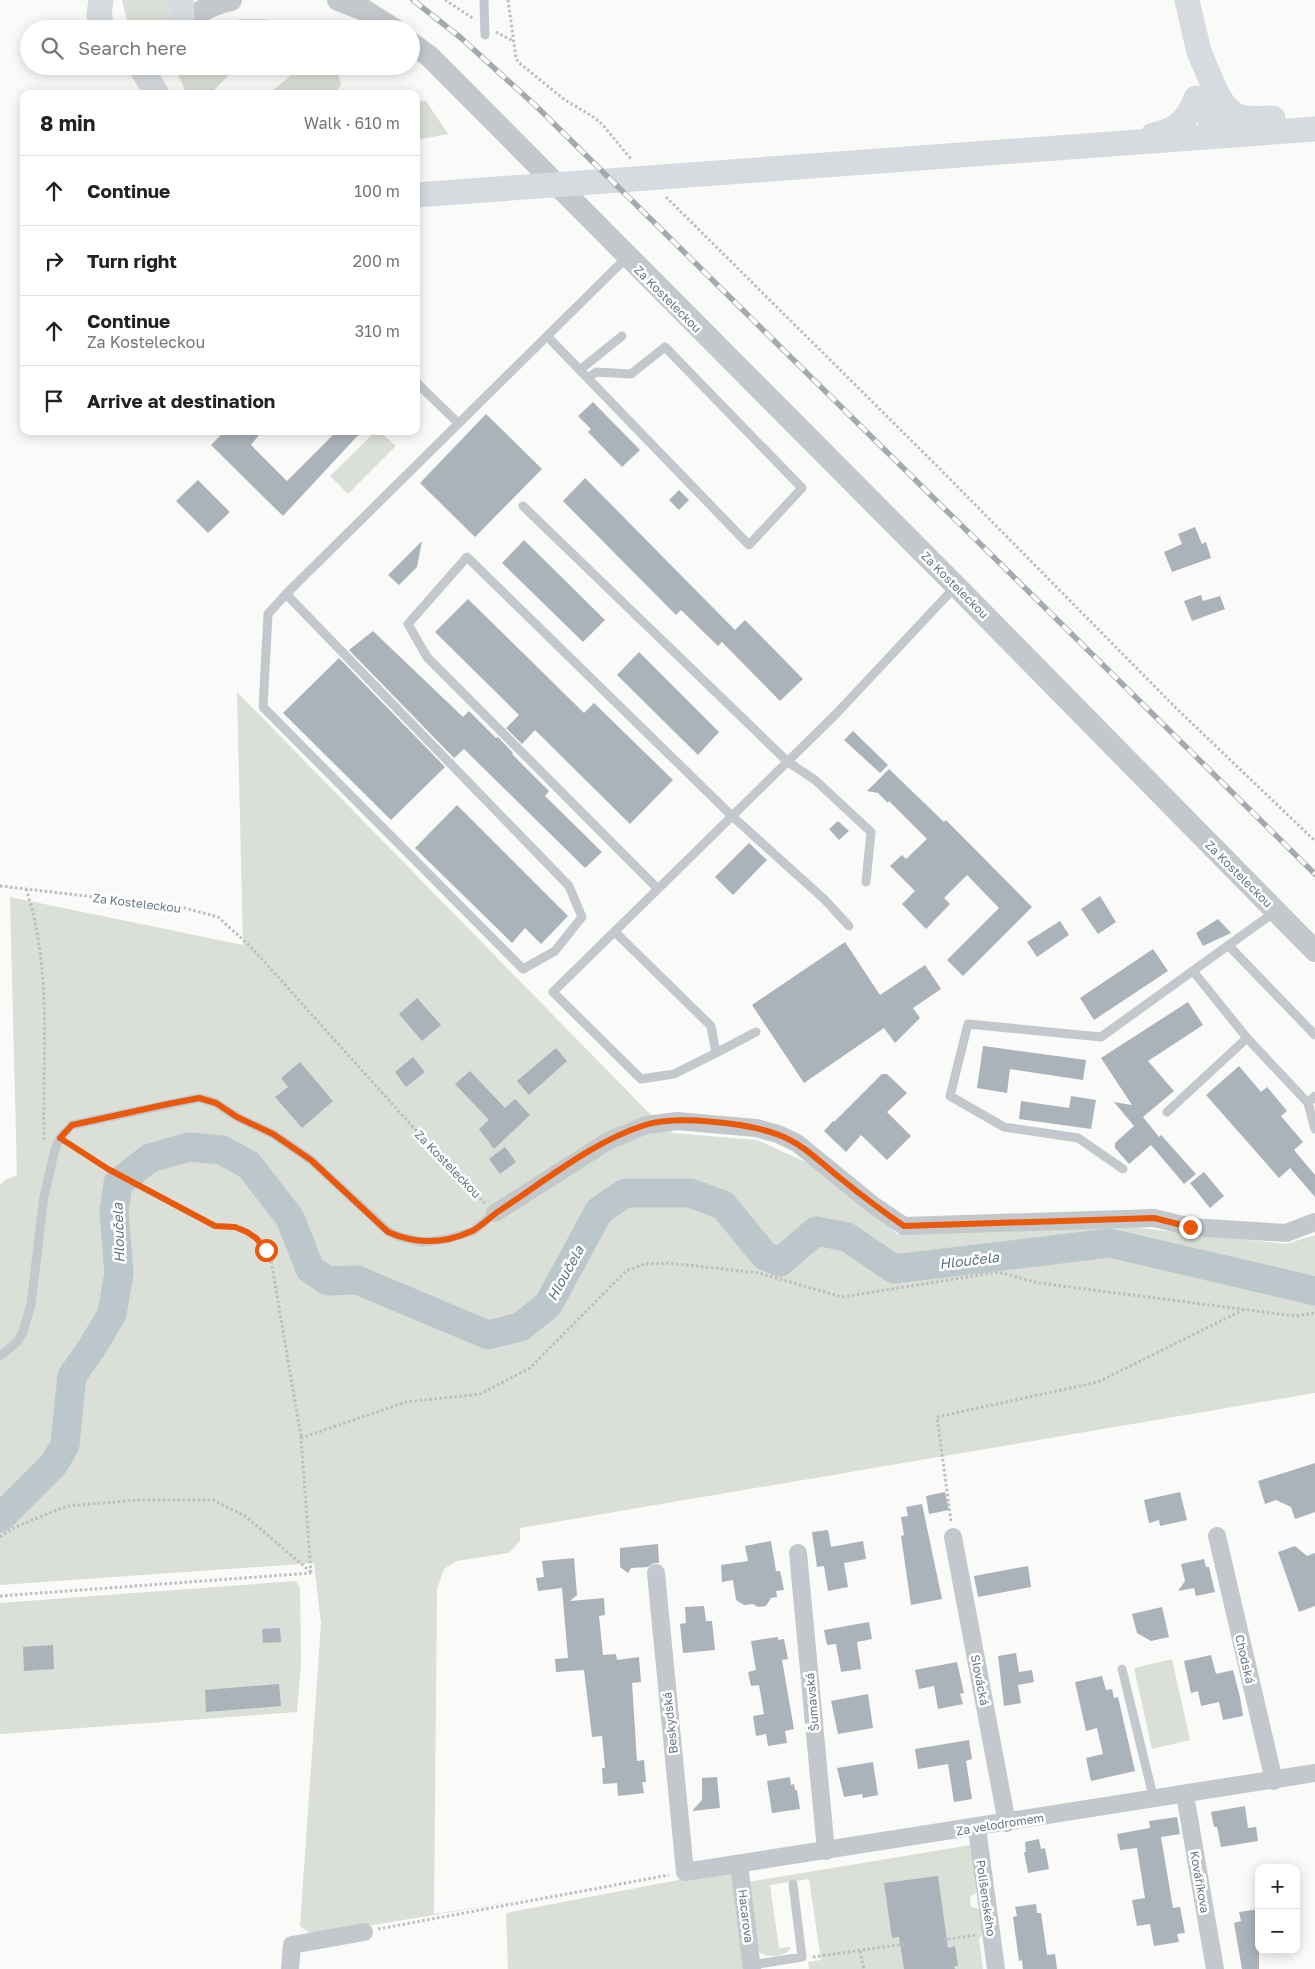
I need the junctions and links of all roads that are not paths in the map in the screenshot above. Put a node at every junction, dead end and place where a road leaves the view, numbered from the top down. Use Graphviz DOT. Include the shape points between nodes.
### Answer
graph roads {
  1 [pos="101,0"];
  2 [pos="181,0"];
  3 [pos="231,0"];
  4 [pos="338,0"];
  5 [pos="484,0"];
  6 [pos="1188,0"];
  7 [pos="101,20"];
  8 [pos="181,20"];
  9 [pos="189,20"];
  10 [pos="380,20"];
  11 [pos="485,35"];
  12 [pos="420,50"];
  13 [pos="145,75"];
  14 [pos="159,75"];
  15 [pos="155,90"];
  16 [pos="161,90"];
  17 [pos="1205,92"];
  18 [pos="1315,116"];
  19 [pos="1315,129"];
  20 [pos="1207,137"];
  21 [pos="1056,148"];
  22 [pos="420,195"];
  23 [pos="627,257"];
  24 [pos="547,336"];
  25 [pos="622,336"];
  26 [pos="580,369"];
  27 [pos="588,378"];
  28 [pos="420,386"];
  29 [pos="458,423"];
  30 [pos="523,506"];
  31 [pos="956,586"];
  32 [pos="286,594"];
  33 [pos="788,762"];
  34 [pos="732,816"];
  35 [pos="866,882"];
  36 [pos="658,889"];
  37 [pos="1276,911"];
  38 [pos="849,926"];
  39 [pos="615,932"];
  40 [pos="1228,946"];
  41 [pos="1315,951"];
  42 [pos="1193,971"];
  43 [pos="756,1032"];
  44 [pos="1315,1035"];
  45 [pos="1247,1038"];
  46 [pos="716,1053"];
  47 [pos="1315,1096"];
  48 [pos="1308,1103"];
  49 [pos="1167,1112"];
  50 [pos="1315,1129"];
  51 [pos="1123,1169"];
  52 [pos="495,1213"];
  53 [pos="1315,1222"];
  54 [pos="0,1356"];
  55 [pos="1217,1536"];
  56 [pos="953,1537"];
  57 [pos="798,1553"];
  58 [pos="656,1573"];
  59 [pos="1122,1670"];
  60 [pos="1315,1773"];
  61 [pos="1274,1781"];
  62 [pos="1185,1794"];
  63 [pos="1154,1800"];
  64 [pos="1007,1823"];
  65 [pos="977,1828"];
  66 [pos="826,1851"];
  67 [pos="739,1864"];
  68 [pos="685,1872"];
  69 [pos="793,1884"];
  70 [pos="364,1932"];
  71 [pos="752,1967"];
  72 [pos="290,1969"];
  73 [pos="996,1969"];
  74 [pos="1215,1969"];
  1 -- 7 [label="main road"];
  2 -- 8 [label="main road"];
  3 -- 9 [label="street" via="210,6"];
  4 -- 10 [label="street"];
  5 -- 11 [label="lane"];
  6 -- 17 [label="main road"];
  12 -- 23 [label="street, Za Kosteleckou"];
  13 -- 15 [label="main road"];
  14 -- 16 [label="main road"];
  17 -- 18 [label="main road" via="1244,119"];
  17 -- 20 [label="main road" via="1197,114"];
  17 -- 21 [label="main road" via="1186,118 1172,130"];
  19 -- 20 [label="main road"];
  20 -- 21 [label="main road"];
  21 -- 22 [label="main road"];
  23 -- 24 [label="lane"];
  23 -- 31 [label="street, Za Kosteleckou"];
  24 -- 26 [label="lane"];
  24 -- 29 [label="lane"];
  25 -- 26 [label="lane"];
  26 -- 27 [label="lane"];
  27 -- 27 [label="lane" via="749,545 802,488 665,347 631,374 596,372"];
  28 -- 29 [label="lane"];
  29 -- 32 [label="lane"];
  30 -- 33 [label="lane"];
  31 -- 33 [label="lane"];
  31 -- 37 [label="street, Za Kosteleckou"];
  32 -- 32 [label="lane" via="268,614 263,707 523,969 555,951 582,917 569,886"];
  33 -- 34 [label="lane"];
  33 -- 35 [label="lane" via="815,780 871,832"];
  34 -- 36 [label="lane"];
  34 -- 36 [label="lane" via="467,557 408,624 412,632 427,657"];
  34 -- 38 [label="lane" via="824,899"];
  36 -- 39 [label="lane"];
  37 -- 40 [label="lane"];
  37 -- 41 [label="street, Za Kosteleckou"];
  39 -- 46 [label="lane" via="711,1026"];
  39 -- 46 [label="lane" via="553,992 641,1079 674,1074"];
  40 -- 42 [label="lane"];
  40 -- 44 [label="lane"];
  42 -- 45 [label="lane"];
  42 -- 51 [label="lane" via="1102,1037 968,1024 950,1096 1004,1127 1078,1138"];
  43 -- 46 [label="lane"];
  45 -- 48 [label="lane"];
  45 -- 49 [label="lane"];
  47 -- 48 [label="lane"];
  48 -- 50 [label="lane"];
  52 -- 53 [label="street" via="608,1142 646,1125 677,1120 756,1128 778,1134 797,1143 904,1226 1154,1218 1190,1227 1286,1233"];
  52 -- 54 [label="lane" via="473,1231 447,1239 423,1242 400,1237 388,1232 311,1160 273,1134 216,1103 199,1098 72,1125 55,1148 39,1232 31,1304 23,1332 17,1342"];
  55 -- 61 [label="street, Chodská"];
  56 -- 64 [label="street, Slovácká"];
  57 -- 66 [label="street, Šumavská"];
  58 -- 68 [label="street, Beskydská"];
  59 -- 63 [label="lane"];
  60 -- 61 [label="street, Za velodromem"];
  61 -- 62 [label="street, Za velodromem"];
  62 -- 63 [label="street, Za velodromem"];
  62 -- 74 [label="street, Kováříkova"];
  63 -- 64 [label="street, Za velodromem"];
  64 -- 65 [label="street, Za velodromem"];
  65 -- 66 [label="street, Za velodromem"];
  65 -- 73 [label="street, Polišenského"];
  66 -- 67 [label="street, Za velodromem"];
  67 -- 68 [label="street, Za velodromem"];
  67 -- 71 [label="street, Hacarova"];
  69 -- 71 [label="lane" via="802,1957"];
  70 -- 72 [label="street" via="292,1945"];
}
